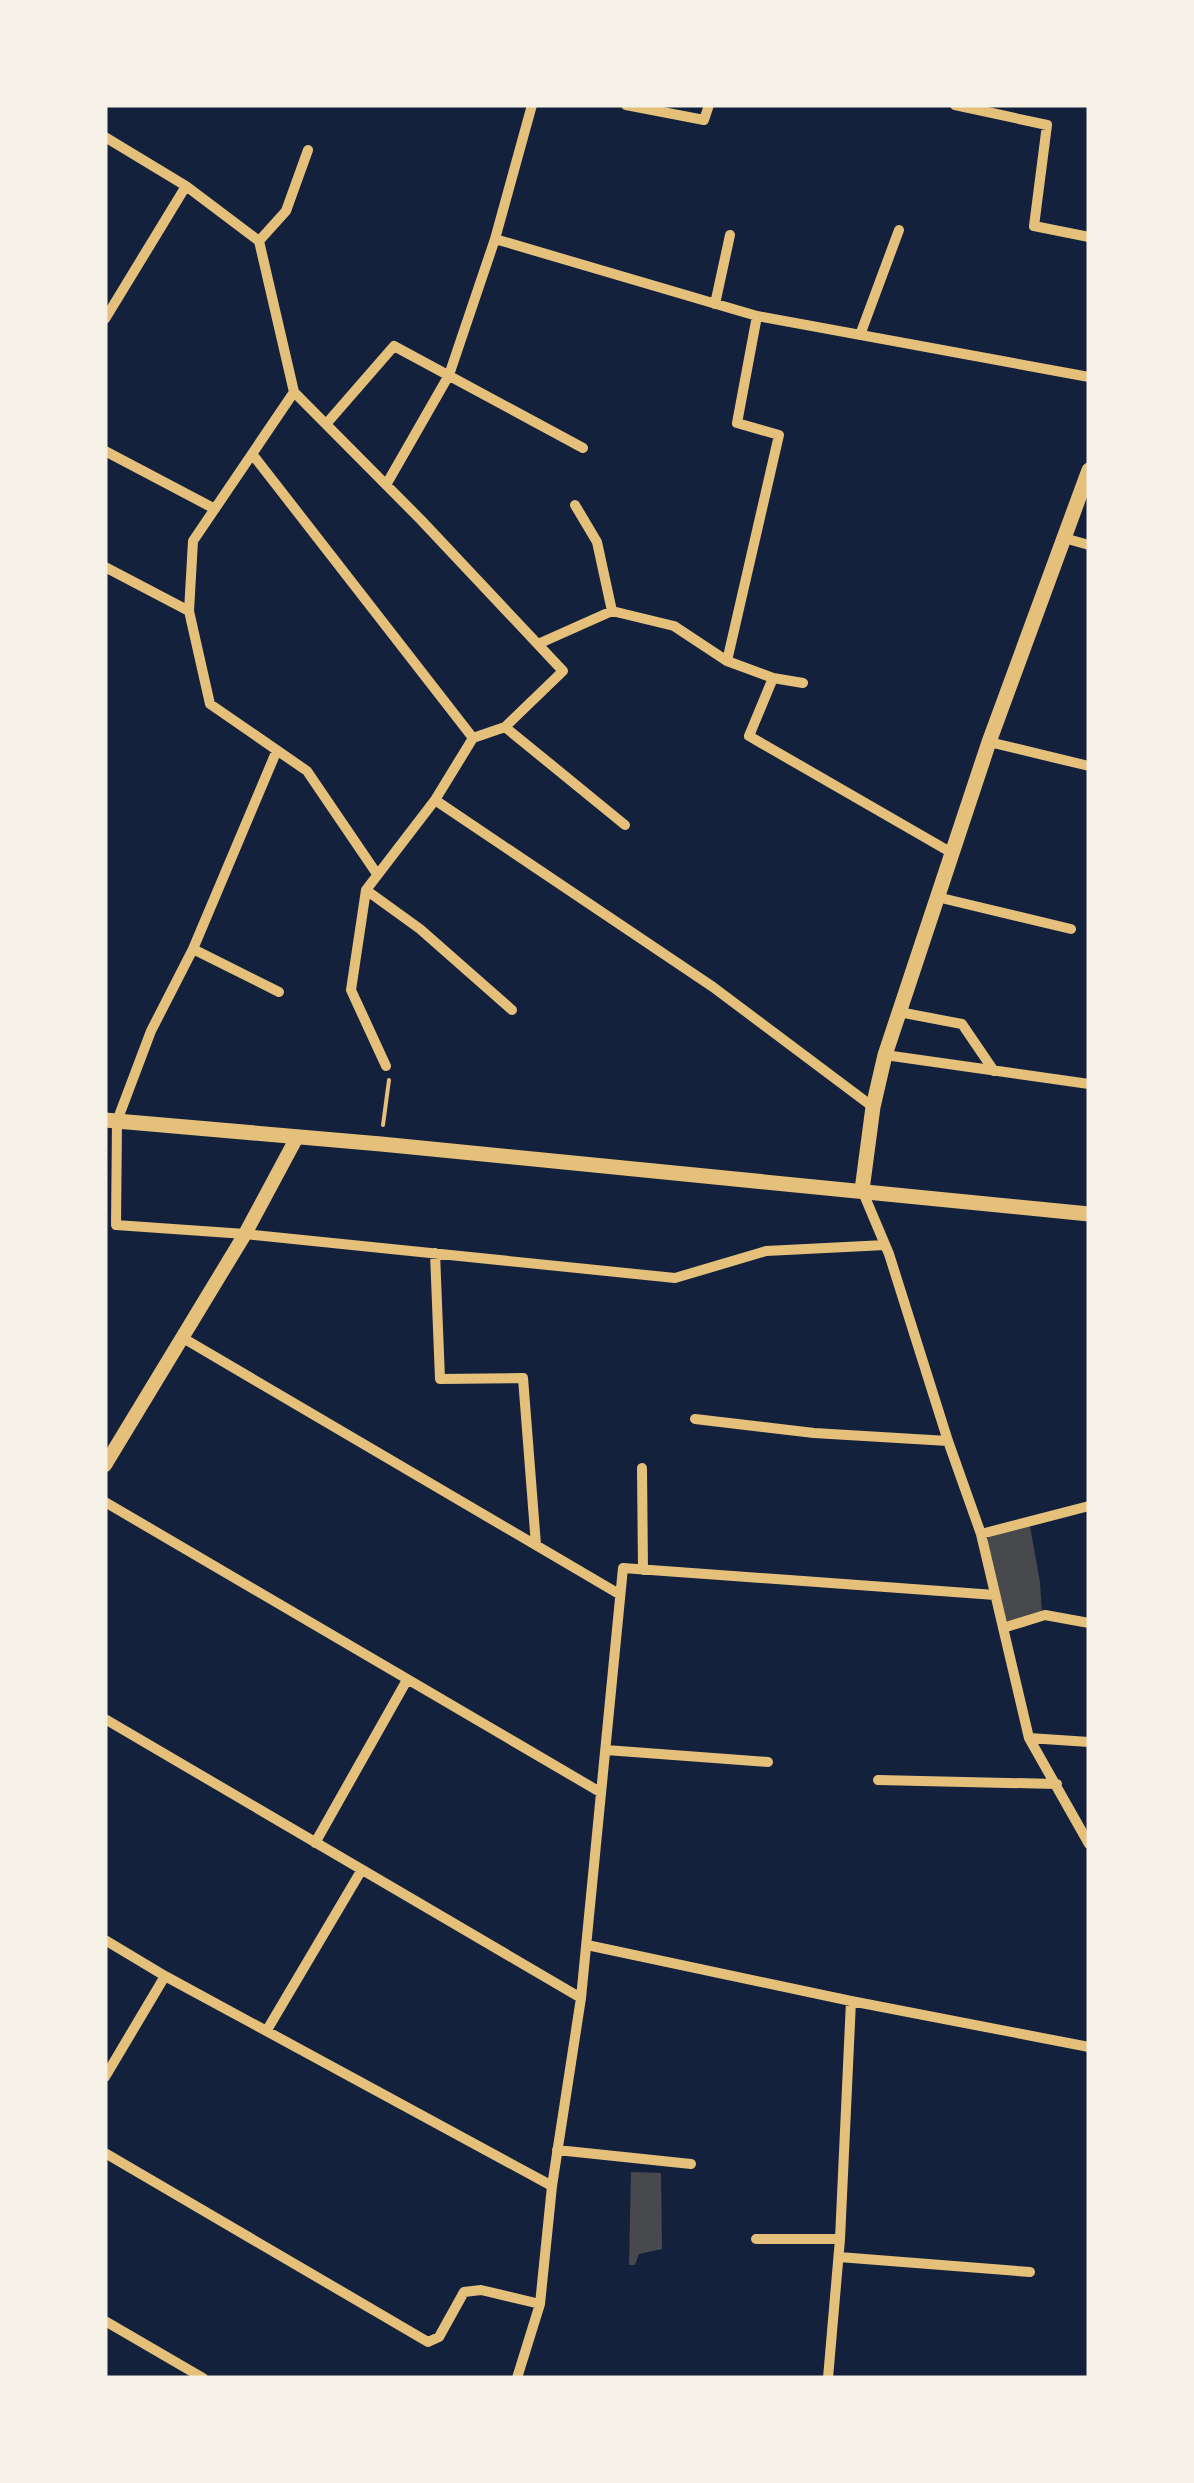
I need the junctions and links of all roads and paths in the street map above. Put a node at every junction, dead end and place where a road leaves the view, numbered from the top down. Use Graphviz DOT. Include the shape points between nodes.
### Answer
graph roads {
  1 [pos="532,105"];
  2 [pos="626,105"];
  3 [pos="710,105"];
  4 [pos="955,105"];
  5 [pos="105,137"];
  6 [pos="308,150"];
  7 [pos="186,186"];
  8 [pos="900,230"];
  9 [pos="730,234"];
  10 [pos="1089,237"];
  11 [pos="495,239"];
  12 [pos="259,242"];
  13 [pos="715,304"];
  14 [pos="757,316"];
  15 [pos="105,319"];
  16 [pos="860,335"];
  17 [pos="449,375"];
  18 [pos="1089,377"];
  19 [pos="294,392"];
  20 [pos="327,423"];
  21 [pos="583,448"];
  22 [pos="105,451"];
  23 [pos="253,455"];
  24 [pos="1089,470"];
  25 [pos="386,485"];
  26 [pos="575,505"];
  27 [pos="215,508"];
  28 [pos="1064,538"];
  29 [pos="1089,545"];
  30 [pos="105,567"];
  31 [pos="190,610"];
  32 [pos="612,611"];
  33 [pos="538,644"];
  34 [pos="727,661"];
  35 [pos="773,678"];
  36 [pos="803,683"];
  37 [pos="506,727"];
  38 [pos="473,738"];
  39 [pos="989,742"];
  40 [pos="277,750"];
  41 [pos="1089,766"];
  42 [pos="435,800"];
  43 [pos="625,826"];
  44 [pos="952,852"];
  45 [pos="377,874"];
  46 [pos="366,890"];
  47 [pos="937,897"];
  48 [pos="1071,929"];
  49 [pos="193,949"];
  50 [pos="279,992"];
  51 [pos="512,1010"];
  52 [pos="899,1012"];
  53 [pos="885,1055"];
  54 [pos="386,1066"];
  55 [pos="994,1071"];
  56 [pos="1089,1084"];
  57 [pos="873,1107"];
  58 [pos="111,1121"];
  59 [pos="297,1137"];
  60 [pos="381,1144"];
  61 [pos="862,1190"];
  62 [pos="1089,1214"];
  63 [pos="245,1234"];
  64 [pos="885,1245"];
  65 [pos="436,1253"];
  66 [pos="183,1338"];
  67 [pos="695,1418"];
  68 [pos="948,1441"];
  69 [pos="105,1465"];
  70 [pos="642,1468"];
  71 [pos="105,1502"];
  72 [pos="1089,1506"];
  73 [pos="980,1534"];
  74 [pos="536,1545"];
  75 [pos="643,1570"];
  76 [pos="619,1594"];
  77 [pos="996,1596"];
  78 [pos="1089,1622"];
  79 [pos="1003,1628"];
  80 [pos="407,1680"];
  81 [pos="105,1719"];
  82 [pos="1029,1738"];
  83 [pos="1089,1742"];
  84 [pos="606,1750"];
  85 [pos="768,1762"];
  86 [pos="878,1780"];
  87 [pos="1057,1784"];
  88 [pos="600,1792"];
  89 [pos="315,1843"];
  90 [pos="1089,1844"];
  91 [pos="361,1871"];
  92 [pos="105,1940"];
  93 [pos="588,1945"];
  94 [pos="165,1976"];
  95 [pos="581,1998"];
  96 [pos="852,2001"];
  97 [pos="266,2030"];
  98 [pos="1088,2050"];
  99 [pos="105,2078"];
  100 [pos="558,2150"];
  101 [pos="105,2153"];
  102 [pos="690,2164"];
  103 [pos="552,2186"];
  104 [pos="756,2239"];
  105 [pos="840,2239"];
  106 [pos="839,2257"];
  107 [pos="1030,2272"];
  108 [pos="540,2304"];
  109 [pos="105,2320"];
  110 [pos="204,2378"];
  111 [pos="517,2378"];
  112 [pos="828,2378"];
  1 -- 11 [label="street"];
  2 -- 3 [label="street" via="704,120"];
  4 -- 10 [label="street" via="1047,125 1034,226"];
  5 -- 7 [label="street"];
  6 -- 12 [label="street" via="286,212"];
  7 -- 12 [label="street"];
  7 -- 15 [label="street"];
  8 -- 16 [label="street"];
  9 -- 13 [label="street"];
  11 -- 13 [label="street"];
  11 -- 17 [label="street"];
  12 -- 19 [label="street"];
  13 -- 14 [label="street"];
  14 -- 16 [label="street"];
  14 -- 34 [label="street" via="738,423 779,435"];
  16 -- 18 [label="street"];
  17 -- 20 [label="street" via="394,346"];
  17 -- 21 [label="street"];
  17 -- 25 [label="street"];
  19 -- 20 [label="street"];
  19 -- 23 [label="street"];
  20 -- 25 [label="street"];
  22 -- 27 [label="street"];
  23 -- 27 [label="street"];
  23 -- 38 [label="street"];
  24 -- 28 [label="main road"];
  25 -- 33 [label="street"];
  26 -- 32 [label="street" via="596,542"];
  27 -- 31 [label="street" via="193,542"];
  28 -- 29 [label="street"];
  28 -- 39 [label="main road"];
  30 -- 31 [label="street"];
  31 -- 40 [label="street" via="210,704"];
  32 -- 33 [label="street"];
  32 -- 34 [label="street" via="674,626"];
  33 -- 37 [label="street" via="563,670"];
  34 -- 35 [label="street"];
  35 -- 36 [label="street"];
  35 -- 44 [label="street" via="749,736"];
  37 -- 38 [label="street"];
  37 -- 43 [label="street"];
  38 -- 42 [label="street"];
  39 -- 41 [label="street"];
  39 -- 44 [label="main road"];
  40 -- 45 [label="street" via="307,771"];
  40 -- 49 [label="street"];
  42 -- 45 [label="street"];
  42 -- 57 [label="street" via="713,986"];
  44 -- 47 [label="main road"];
  45 -- 46 [label="street"];
  46 -- 51 [label="street"];
  46 -- 54 [label="street" via="351,990"];
  47 -- 48 [label="street"];
  47 -- 52 [label="main road"];
  49 -- 50 [label="street"];
  49 -- 58 [label="street"];
  52 -- 53 [label="main road"];
  52 -- 55 [label="street" via="962,1024"];
  53 -- 55 [label="street"];
  53 -- 57 [label="main road"];
  54 -- 60 [label="path"];
  55 -- 56 [label="street"];
  57 -- 61 [label="main road"];
  58 -- 59 [label="main road"];
  58 -- 63 [label="street" via="116,1225"];
  59 -- 60 [label="main road"];
  59 -- 63 [label="street"];
  60 -- 61 [label="main road"];
  61 -- 62 [label="main road"];
  61 -- 64 [label="street"];
  63 -- 65 [label="street"];
  63 -- 66 [label="street"];
  64 -- 65 [label="street" via="766,1251 675,1278"];
  64 -- 68 [label="street"];
  65 -- 74 [label="street" via="440,1379 523,1378"];
  66 -- 69 [label="street"];
  66 -- 74 [label="street"];
  67 -- 68 [label="street"];
  68 -- 73 [label="street"];
  70 -- 75 [label="street"];
  71 -- 80 [label="street"];
  72 -- 73 [label="street"];
  73 -- 77 [label="street"];
  74 -- 76 [label="street"];
  75 -- 76 [label="street" via="623,1568"];
  75 -- 77 [label="street"];
  76 -- 84 [label="street"];
  77 -- 79 [label="street"];
  78 -- 79 [label="street" via="1045,1616"];
  79 -- 82 [label="street"];
  80 -- 88 [label="street"];
  80 -- 89 [label="street"];
  81 -- 89 [label="street"];
  82 -- 83 [label="street"];
  82 -- 87 [label="street"];
  84 -- 85 [label="street"];
  84 -- 88 [label="street"];
  86 -- 87 [label="street"];
  87 -- 90 [label="street"];
  88 -- 93 [label="street"];
  89 -- 91 [label="street"];
  91 -- 95 [label="street"];
  91 -- 97 [label="street"];
  92 -- 94 [label="street"];
  93 -- 95 [label="street"];
  93 -- 96 [label="street"];
  94 -- 97 [label="street"];
  94 -- 99 [label="street"];
  95 -- 100 [label="street"];
  96 -- 98 [label="street"];
  96 -- 105 [label="street"];
  97 -- 103 [label="street"];
  100 -- 102 [label="street"];
  100 -- 103 [label="street"];
  101 -- 108 [label="street" via="428,2342 438,2337 464,2292"];
  103 -- 108 [label="street"];
  104 -- 105 [label="street"];
  105 -- 106 [label="street"];
  106 -- 107 [label="street"];
  106 -- 112 [label="street"];
  108 -- 111 [label="street"];
  109 -- 110 [label="street"];
}
